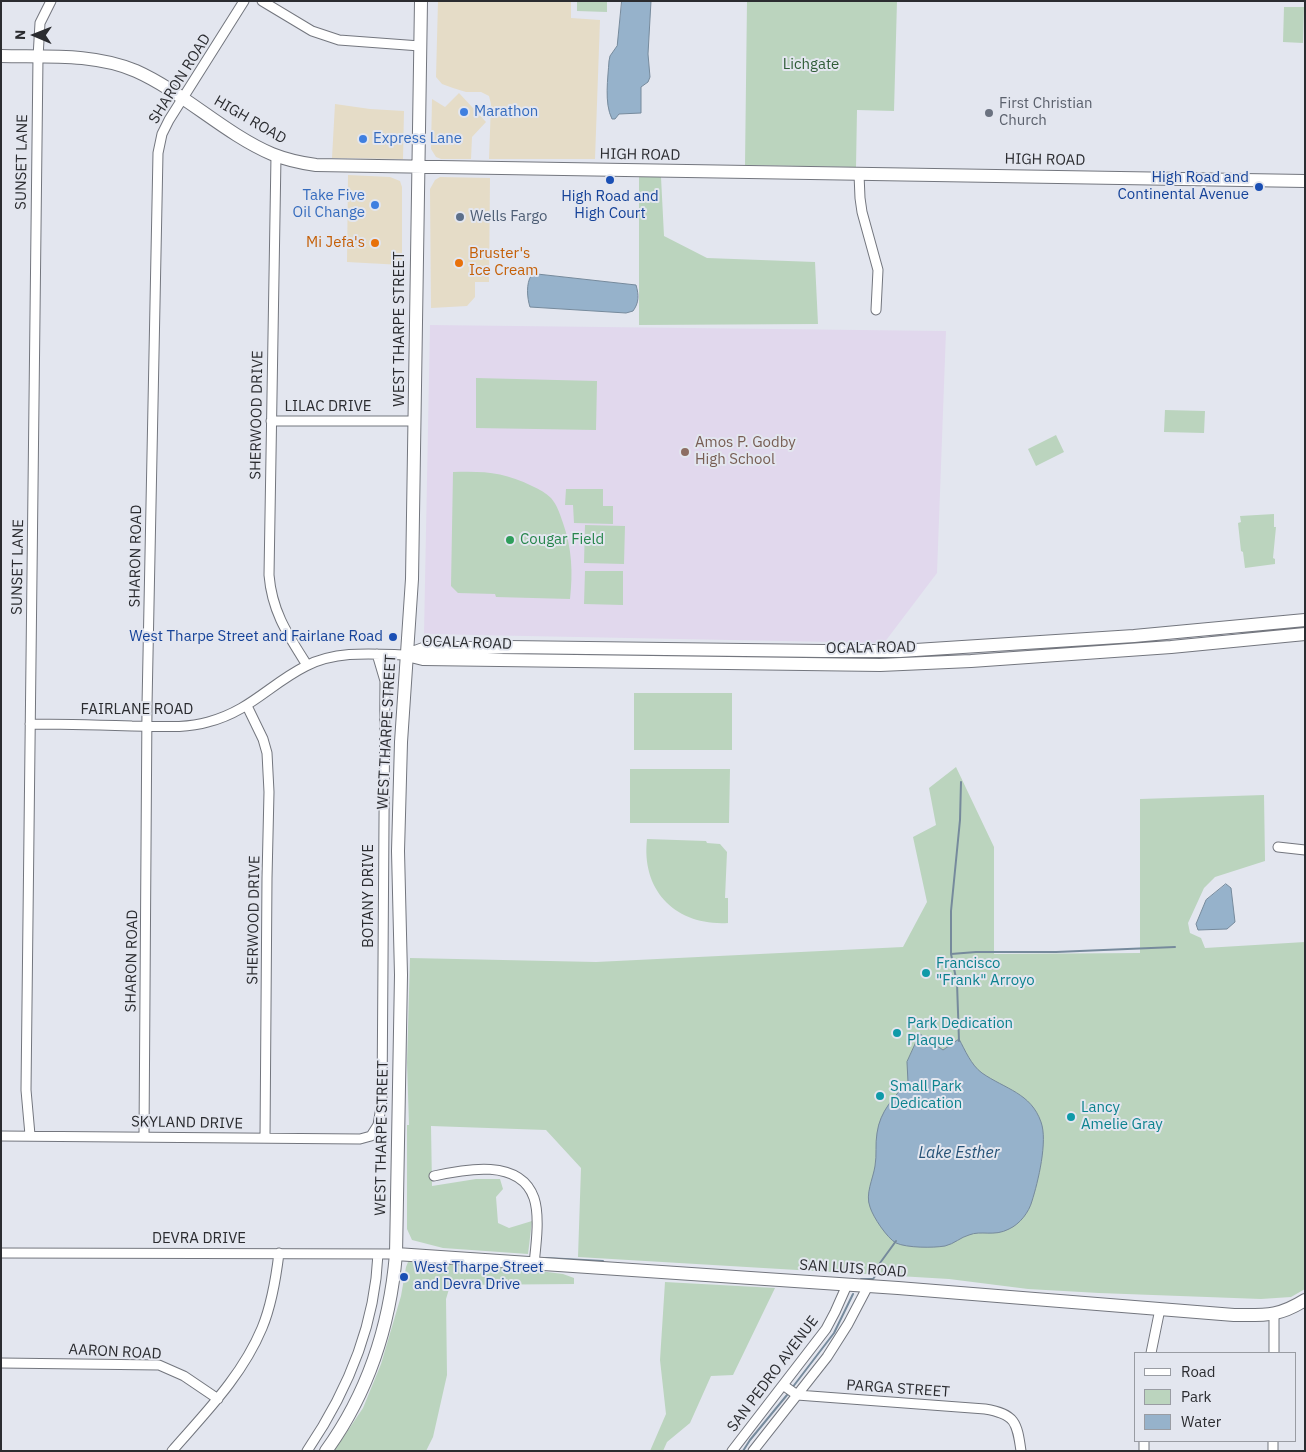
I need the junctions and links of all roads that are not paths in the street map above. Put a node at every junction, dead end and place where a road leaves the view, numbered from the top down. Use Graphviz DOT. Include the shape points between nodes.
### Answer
graph roads {
  1 [pos="51,1"];
  2 [pos="244,1"];
  3 [pos="262,1"];
  4 [pos="421,1"];
  5 [pos="420,46"];
  6 [pos="1,56"];
  7 [pos="38,57"];
  8 [pos="183,99"];
  9 [pos="276,156"];
  10 [pos="418,168"];
  11 [pos="859,174"];
  12 [pos="1305,181"];
  13 [pos="876,310"];
  14 [pos="415,421"];
  15 [pos="271,422"];
  16 [pos="1305,620"];
  17 [pos="1150,634"];
  18 [pos="1305,634"];
  19 [pos="1025,644"];
  20 [pos="561,648"];
  21 [pos="1150,648"];
  22 [pos="933,649"];
  23 [pos="805,651"];
  24 [pos="823,651"];
  25 [pos="377,654"];
  26 [pos="407,655"];
  27 [pos="1033,656"];
  28 [pos="1020,658"];
  29 [pos="561,661"];
  30 [pos="927,663"];
  31 [pos="308,665"];
  32 [pos="804,665"];
  33 [pos="822,665"];
  34 [pos="247,706"];
  35 [pos="30,724"];
  36 [pos="148,726"];
  37 [pos="1278,847"];
  38 [pos="1305,850"];
  39 [pos="30,1135"];
  40 [pos="1,1136"];
  41 [pos="144,1136"];
  42 [pos="371,1136"];
  43 [pos="265,1138"];
  44 [pos="434,1176"];
  45 [pos="1,1253"];
  46 [pos="279,1253"];
  47 [pos="378,1254"];
  48 [pos="396,1254"];
  49 [pos="534,1264"];
  50 [pos="847,1285"];
  51 [pos="868,1286"];
  52 [pos="1305,1300"];
  53 [pos="1160,1309"];
  54 [pos="1274,1314"];
  55 [pos="1151,1352"];
  56 [pos="1274,1352"];
  57 [pos="1,1363"];
  58 [pos="782,1385"];
  59 [pos="797,1395"];
  60 [pos="218,1399"];
  61 [pos="172,1451"];
  62 [pos="307,1451"];
  63 [pos="326,1451"];
  64 [pos="732,1451"];
  65 [pos="753,1451"];
  66 [pos="1021,1451"];
  1 -- 7 [label="street, SUNSET LANE" via="40,23"];
  2 -- 8 [label="street, SHARON ROAD"];
  3 -- 5 [label="street" via="312,31 339,40"];
  4 -- 5 [label="main road, WEST THARPE STREET"];
  5 -- 10 [label="main road, WEST THARPE STREET"];
  6 -- 7 [label="main road, HIGH ROAD"];
  7 -- 8 [label="main road, HIGH ROAD" via="91,59 121,65"];
  7 -- 35 [label="street, SUNSET LANE"];
  8 -- 9 [label="main road, HIGH ROAD"];
  8 -- 36 [label="street, SHARON ROAD" via="162,134 156,176"];
  9 -- 10 [label="main road, HIGH ROAD" via="316,165"];
  9 -- 15 [label="street, SHERWOOD DRIVE"];
  10 -- 11 [label="main road, HIGH ROAD"];
  10 -- 14 [label="main road, WEST THARPE STREET"];
  11 -- 12 [label="main road, HIGH ROAD"];
  11 -- 13 [label="street" via="862,212 878,270"];
  14 -- 15 [label="street, LILAC DRIVE"];
  14 -- 26 [label="main road, WEST THARPE STREET"];
  15 -- 31 [label="street, SHERWOOD DRIVE" via="271,591 279,619"];
  16 -- 17 [label="main road, OCALA ROAD"];
  17 -- 19 [label="main road, OCALA ROAD"];
  17 -- 21 [label="main road"];
  18 -- 21 [label="main road, OCALA ROAD"];
  19 -- 22 [label="main road, OCALA ROAD"];
  19 -- 27 [label="main road"];
  19 -- 28 [label="main road"];
  20 -- 23 [label="main road, OCALA ROAD"];
  20 -- 26 [label="main road, OCALA ROAD" via="426,648"];
  20 -- 29 [label="main road"];
  21 -- 27 [label="main road, OCALA ROAD"];
  22 -- 24 [label="main road, OCALA ROAD"];
  22 -- 30 [label="main road"];
  23 -- 24 [label="main road, OCALA ROAD"];
  23 -- 32 [label="main road"];
  24 -- 33 [label="main road"];
  25 -- 26 [label="street, FAIRLANE ROAD"];
  25 -- 31 [label="street, FAIRLANE ROAD" via="340,656"];
  25 -- 42 [label="street, BOTANY DRIVE" via="385,681 382,1101 378,1125"];
  26 -- 29 [label="main road, OCALA ROAD" via="424,659"];
  26 -- 48 [label="main road, WEST THARPE STREET" via="400,742 401,975"];
  27 -- 28 [label="main road, OCALA ROAD"];
  28 -- 30 [label="main road, OCALA ROAD"];
  29 -- 32 [label="main road, OCALA ROAD"];
  30 -- 33 [label="main road, OCALA ROAD"];
  31 -- 34 [label="street, FAIRLANE ROAD"];
  32 -- 33 [label="main road, OCALA ROAD"];
  34 -- 36 [label="street, FAIRLANE ROAD" via="228,716 193,725"];
  34 -- 43 [label="street, SHERWOOD DRIVE" via="263,738 270,792"];
  35 -- 36 [label="street, FAIRLANE ROAD"];
  35 -- 39 [label="street, SUNSET LANE" via="26,1090"];
  36 -- 41 [label="street, SHARON ROAD"];
  37 -- 38 [label="street"];
  39 -- 40 [label="street, SKYLAND DRIVE"];
  39 -- 41 [label="street, SKYLAND DRIVE"];
  41 -- 43 [label="street, SKYLAND DRIVE"];
  42 -- 43 [label="street, SKYLAND DRIVE" via="360,1140"];
  44 -- 49 [label="street" via="458,1170 484,1169 520,1178 530,1190 535,1204"];
  45 -- 46 [label="street, DEVRA DRIVE"];
  46 -- 47 [label="street, DEVRA DRIVE"];
  46 -- 60 [label="street" via="262,1327 242,1366"];
  47 -- 48 [label="street, DEVRA DRIVE"];
  47 -- 62 [label="street" via="372,1308 359,1352 332,1413"];
  48 -- 49 [label="main road, SAN LUIS ROAD"];
  48 -- 63 [label="main road, WEST THARPE STREET" via="393,1286 380,1343 356,1402"];
  49 -- 50 [label="main road, SAN LUIS ROAD"];
  50 -- 51 [label="main road, SAN LUIS ROAD"];
  50 -- 58 [label="street, SAN PEDRO AVENUE" via="826,1329"];
  51 -- 53 [label="main road, SAN LUIS ROAD"];
  51 -- 59 [label="street, SAN PEDRO AVENUE" via="838,1340"];
  52 -- 54 [label="main road, SAN LUIS ROAD" via="1285,1312"];
  53 -- 54 [label="main road, SAN LUIS ROAD" via="1234,1315"];
  53 -- 55 [label="street"];
  54 -- 56 [label="street"];
  57 -- 60 [label="street, AARON ROAD" via="159,1365 184,1376"];
  58 -- 59 [label="street, PARGA STREET"];
  58 -- 64 [label="street, SAN PEDRO AVENUE"];
  59 -- 65 [label="street, SAN PEDRO AVENUE"];
  59 -- 66 [label="street, PARGA STREET" via="985,1408 1012,1418 1019,1431"];
  60 -- 61 [label="street"];
}
